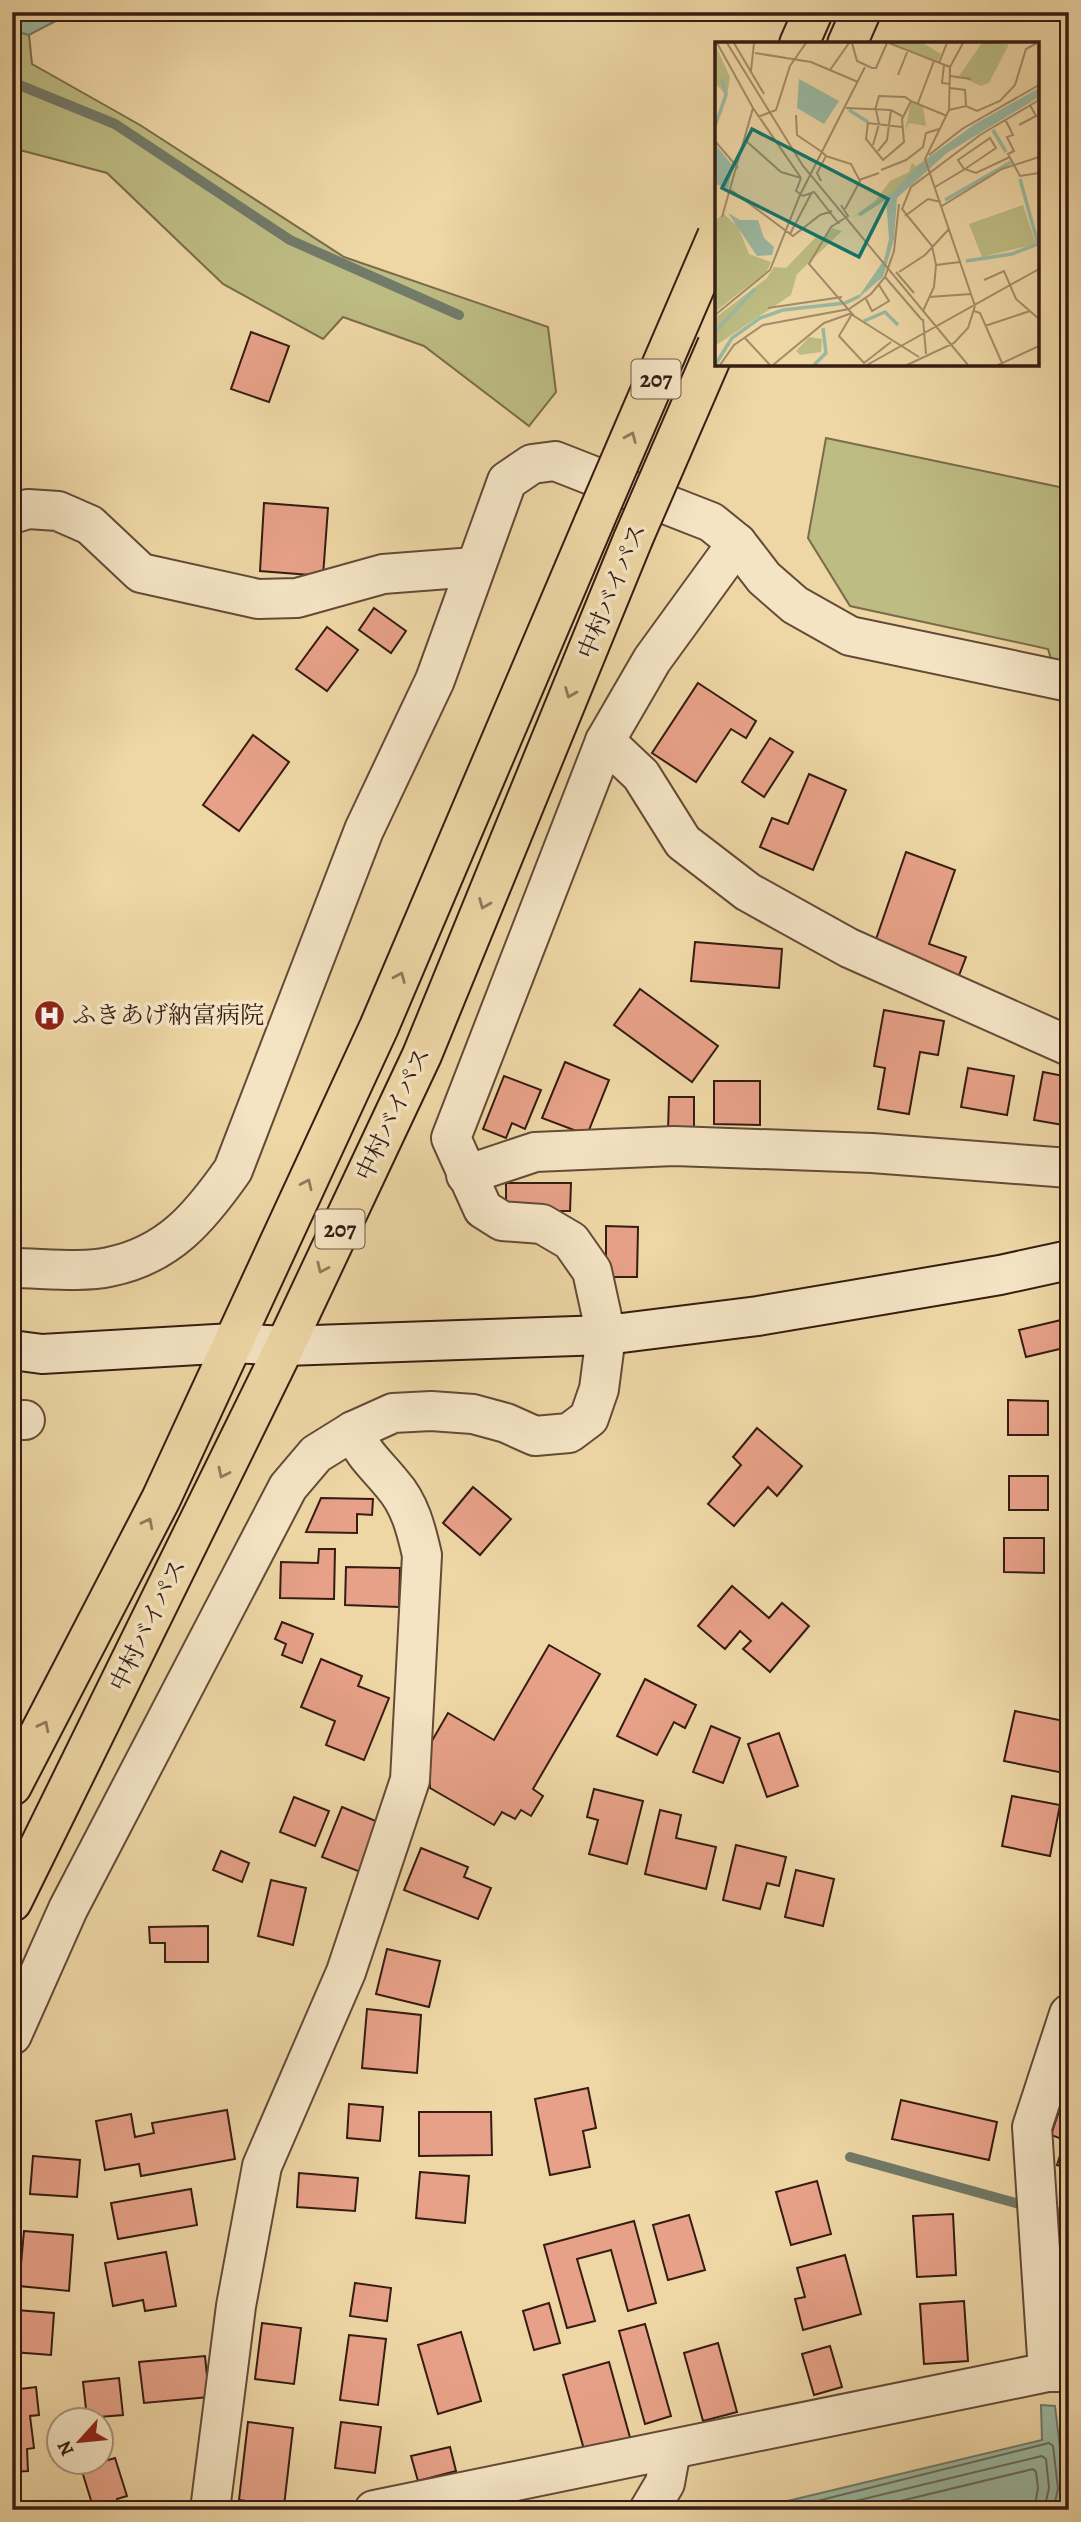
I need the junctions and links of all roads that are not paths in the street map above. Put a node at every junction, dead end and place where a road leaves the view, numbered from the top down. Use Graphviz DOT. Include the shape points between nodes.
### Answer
graph roads {
  1 [pos="813,12"];
  2 [pos="861,12"];
  3 [pos="800,42"];
  4 [pos="848,42"];
  5 [pos="715,241"];
  6 [pos="715,350"];
  7 [pos="12,514"];
  8 [pos="737,543"];
  9 [pos="474,567"];
  10 [pos="1069,682"];
  11 [pos="605,741"];
  12 [pos="1069,1046"];
  13 [pos="1069,1168"];
  14 [pos="466,1175"];
  15 [pos="1069,1260"];
  16 [pos="12,1268"];
  17 [pos="606,1335"];
  18 [pos="233,1343"];
  19 [pos="285,1346"];
  20 [pos="12,1350"];
  21 [pos="353,1431"];
  22 [pos="12,1786"];
  23 [pos="12,1902"];
  24 [pos="1069,2014"];
  25 [pos="12,2035"];
  26 [pos="1058,2372"];
  27 [pos="671,2450"];
  28 [pos="210,2510"];
  29 [pos="374,2510"];
  30 [pos="649,2510"];
  1 -- 3 [label="highway"];
  2 -- 4 [label="highway"];
  18 -- 5 [label="highway, 中村バイパス / 207, one-way, bridge" via="379,1027"];
  6 -- 19 [label="highway, 中村バイパス / 207, one-way, bridge" via="422,1055"];
  7 -- 9 [label="street" via="28,509 58,511 90,525 141,573 258,599 297,598 383,574"];
  8 -- 9 [label="street" via="710,522 555,461 532,464 506,481"];
  8 -- 10 [label="street" via="764,578 795,605 850,636"];
  8 -- 11 [label="street" via="652,660"];
  9 -- 16 [label="street" via="435,680 364,830 233,1170 200,1217 162,1247 109,1268"];
  11 -- 12 [label="street" via="641,775 683,842 748,892 849,948"];
  11 -- 14 [label="street" via="452,1138"];
  13 -- 14 [label="street" via="872,1153 674,1146 535,1153"];
  14 -- 17 [label="street" via="483,1209 502,1221 542,1224 571,1241 592,1271"];
  15 -- 17 [label="street" via="758,1316"];
  17 -- 19 [label="street"];
  17 -- 21 [label="street" via="599,1389 589,1418 569,1433 535,1437 472,1414 431,1411 393,1413"];
  18 -- 19 [label="street"];
  18 -- 20 [label="street" via="42,1354"];
  22 -- 18 [label="highway, 中村バイパス / 207, one-way" via="161,1499"];
  19 -- 23 [label="highway, 中村バイパス / 207, one-way"];
  21 -- 25 [label="street" via="316,1454 288,1487 68,1909"];
  21 -- 28 [label="street" via="362,1454 394,1485 415,1521 422,1555 410,1780 346,1972 262,2165 236,2306"];
  24 -- 26 [label="street" via="1032,2127"];
  26 -- 27 [label="street"];
  27 -- 29 [label="street"];
  27 -- 30 [label="street" via="665,2483"];
}
